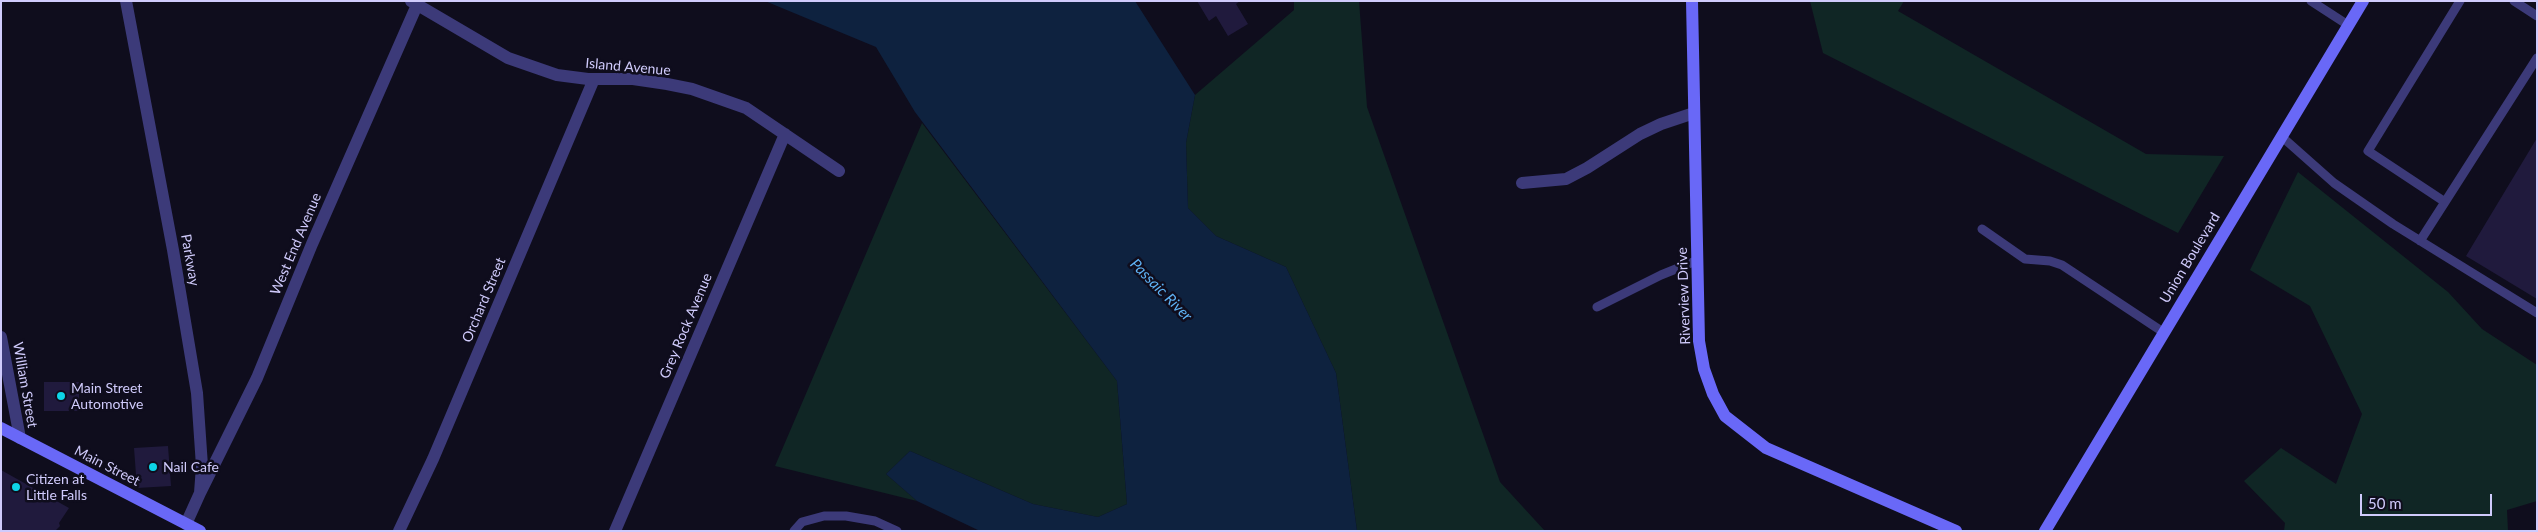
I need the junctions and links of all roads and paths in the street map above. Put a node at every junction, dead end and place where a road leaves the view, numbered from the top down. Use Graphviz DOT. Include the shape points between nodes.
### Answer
graph roads {
  1 [pos="126,1"];
  2 [pos="1692,1"];
  3 [pos="2311,1"];
  4 [pos="2363,1"];
  5 [pos="2460,1"];
  6 [pos="2514,1"];
  7 [pos="414,3"];
  8 [pos="2537,16"];
  9 [pos="2348,25"];
  10 [pos="2537,58"];
  11 [pos="594,80"];
  12 [pos="1694,113"];
  13 [pos="785,134"];
  14 [pos="2280,136"];
  15 [pos="838,171"];
  16 [pos="1522,184"];
  17 [pos="2445,202"];
  18 [pos="1982,229"];
  19 [pos="2420,241"];
  20 [pos="1698,260"];
  21 [pos="1597,307"];
  22 [pos="2537,313"];
  23 [pos="2163,332"];
  24 [pos="1,336"];
  25 [pos="1,428"];
  26 [pos="20,438"];
  27 [pos="200,493"];
  28 [pos="186,524"];
  29 [pos="200,531"];
  30 [pos="399,531"];
  31 [pos="615,531"];
  32 [pos="794,531"];
  33 [pos="897,531"];
  34 [pos="1956,531"];
  35 [pos="2045,531"];
  1 -- 27 [label="street, Parkway" via="197,393 202,466"];
  2 -- 12 [label="main road, Riverview Drive"];
  3 -- 9 [label="lane"];
  4 -- 9 [label="main road, Union Boulevard"];
  5 -- 17 [label="lane" via="2368,150"];
  6 -- 8 [label="lane"];
  7 -- 11 [label="street, Island Avenue" via="508,58 557,75"];
  7 -- 27 [label="street, West End Avenue" via="257,378"];
  9 -- 14 [label="main road, Union Boulevard"];
  10 -- 17 [label="lane"];
  11 -- 13 [label="street, Island Avenue" via="633,80 692,89 746,108"];
  11 -- 30 [label="street, Orchard Street"];
  12 -- 16 [label="street" via="1640,134 1566,179"];
  12 -- 20 [label="main road, Riverview Drive"];
  13 -- 15 [label="street, Island Avenue"];
  13 -- 31 [label="street, Grey Rock Avenue"];
  14 -- 19 [label="lane" via="2334,184"];
  14 -- 23 [label="main road, Union Boulevard"];
  17 -- 19 [label="lane"];
  18 -- 23 [label="lane" via="2025,259 2062,265"];
  19 -- 22 [label="lane"];
  20 -- 21 [label="lane"];
  20 -- 34 [label="main road, Riverview Drive" via="1699,341 1704,369 1725,416 1766,448"];
  23 -- 35 [label="main road, Union Boulevard"];
  24 -- 26 [label="street, William Street"];
  25 -- 26 [label="main road, Main Street"];
  26 -- 28 [label="main road, Main Street"];
  27 -- 28 [label="street, Parkway"];
  28 -- 29 [label="main road, Main Street"];
  32 -- 33 [label="lane" via="802,522 824,516 875,521"];
}
